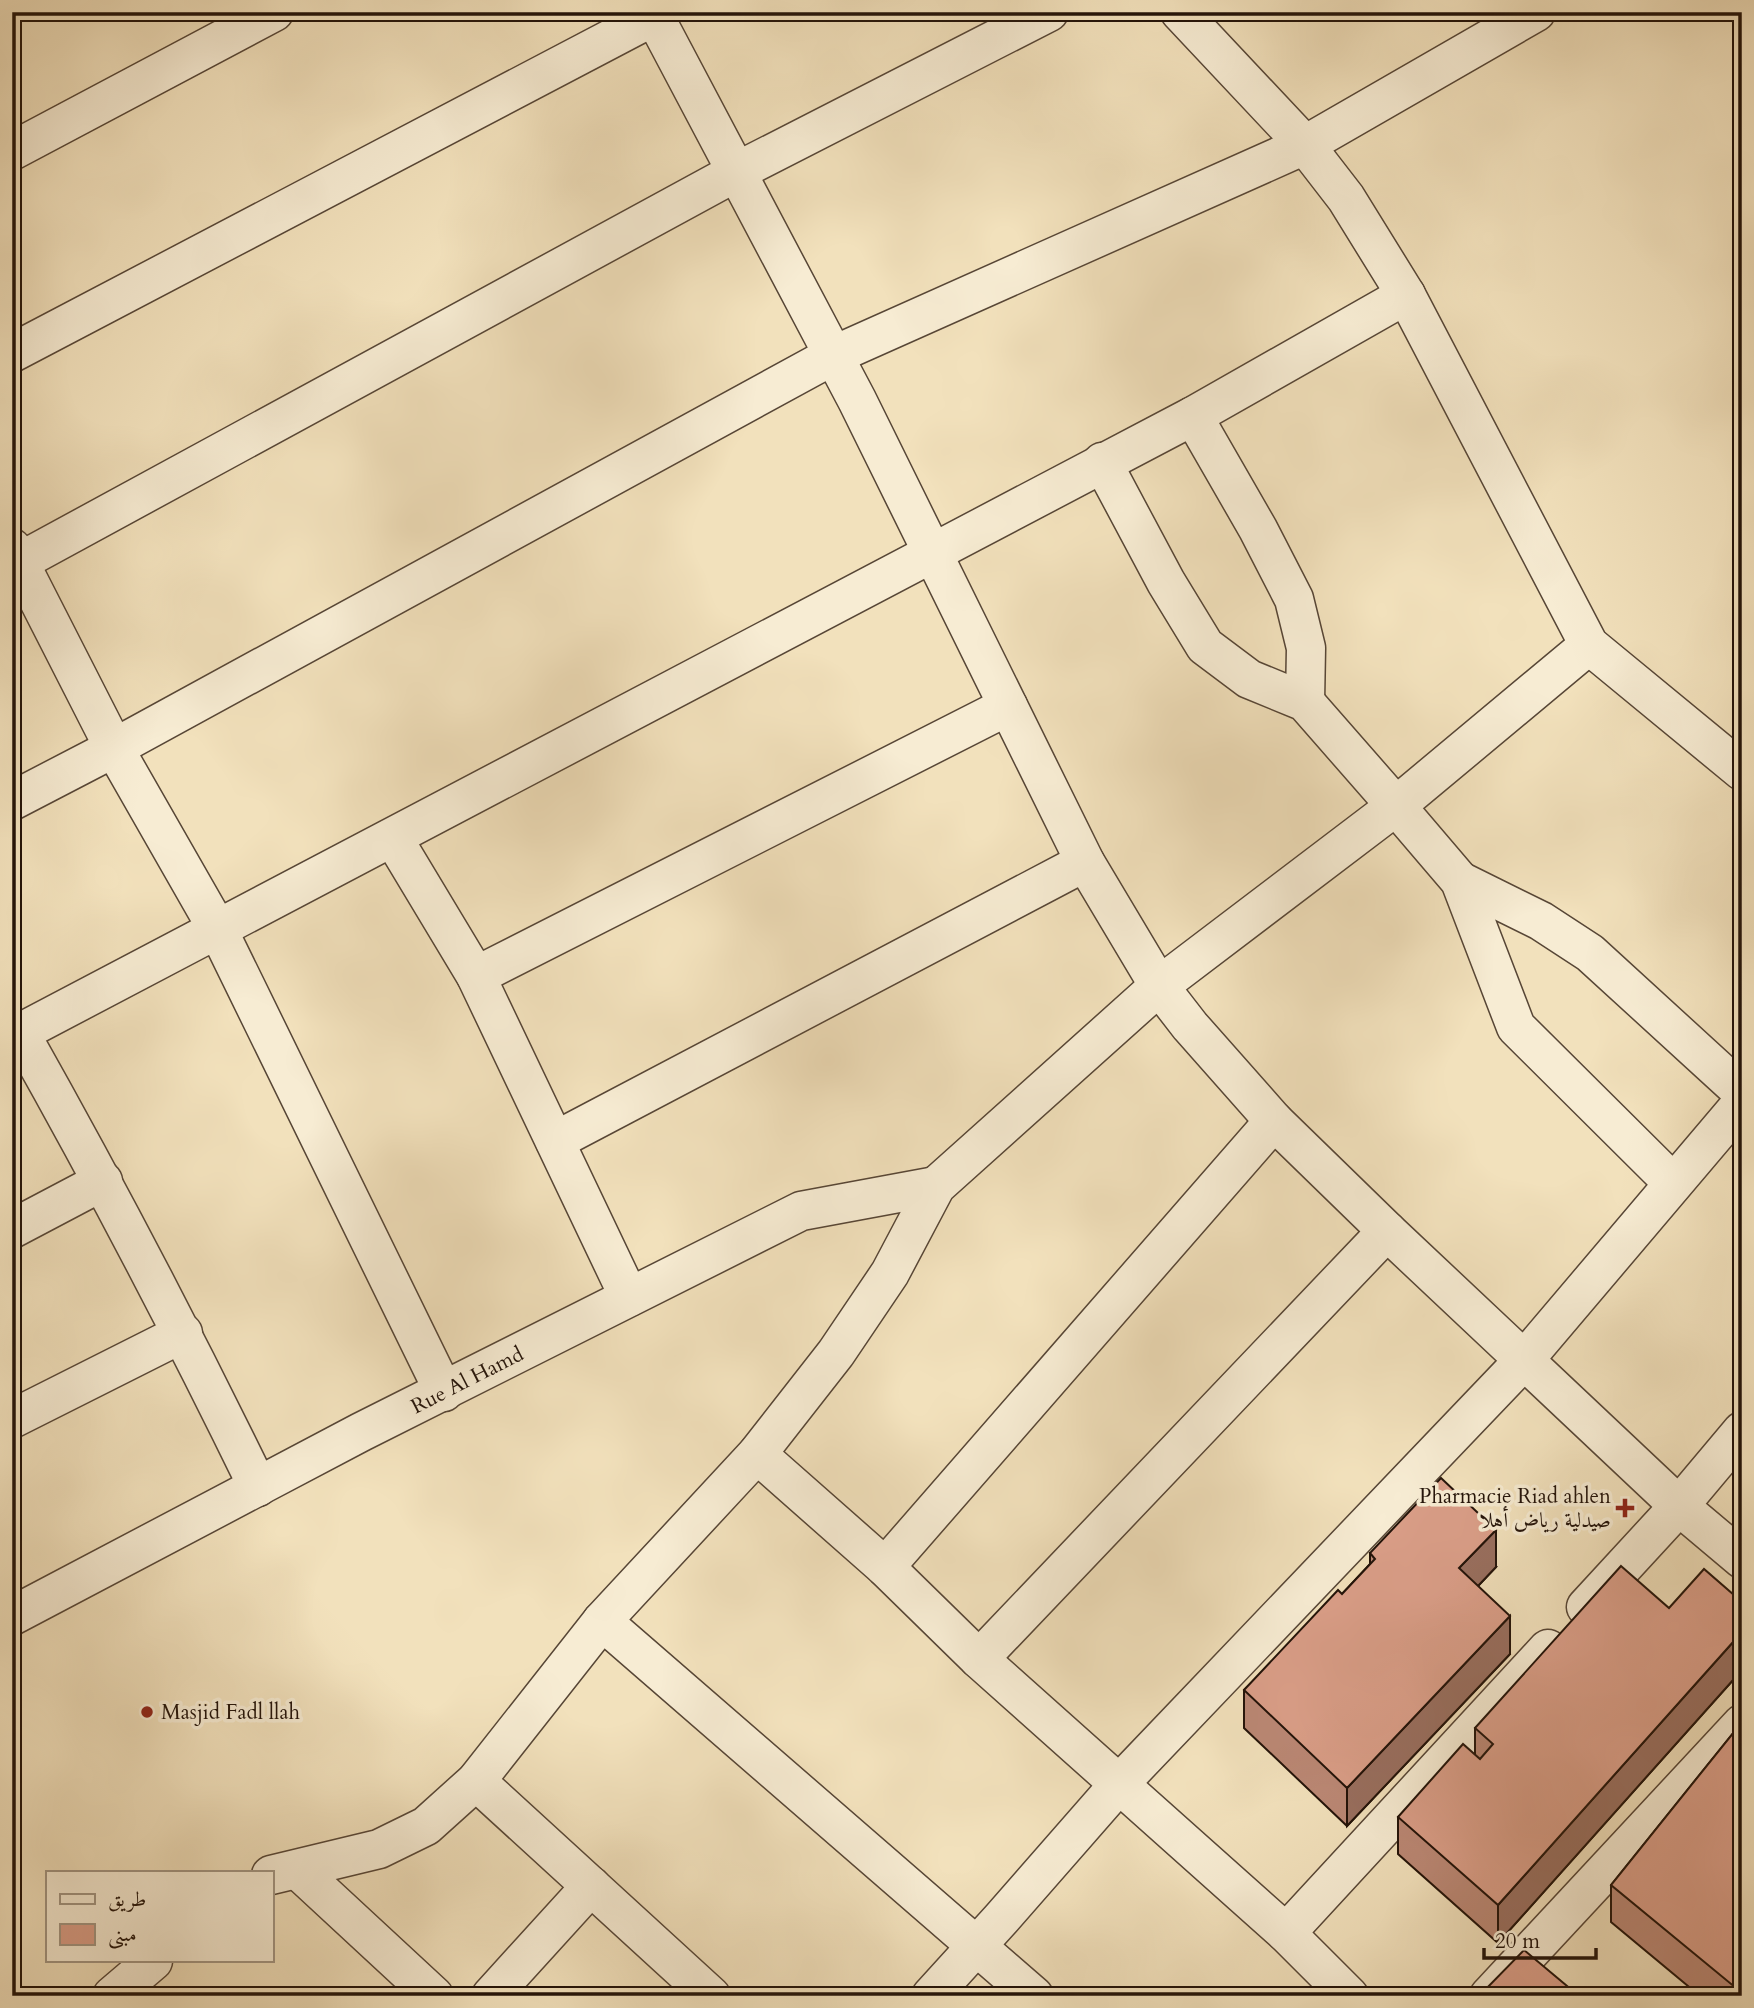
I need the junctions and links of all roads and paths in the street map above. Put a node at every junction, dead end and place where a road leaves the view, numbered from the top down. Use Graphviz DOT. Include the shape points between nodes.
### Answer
graph roads {
  1 [pos="274,12"];
  2 [pos="1049,12"];
  3 [pos="1180,12"];
  4 [pos="1536,12"];
  5 [pos="656,14"];
  6 [pos="1305,145"];
  7 [pos="12,151"];
  8 [pos="737,171"];
  9 [pos="1406,295"];
  10 [pos="12,353"];
  11 [pos="832,356"];
  12 [pos="1193,416"];
  13 [pos="1102,463"];
  14 [pos="932,553"];
  15 [pos="15,559"];
  16 [pos="1589,645"];
  17 [pos="1305,702"];
  18 [pos="1007,706"];
  19 [pos="114,748"];
  20 [pos="1742,771"];
  21 [pos="12,801"];
  22 [pos="1396,806"];
  23 [pos="393,838"];
  24 [pos="1085,862"];
  25 [pos="1460,881"];
  26 [pos="218,930"];
  27 [pos="476,976"];
  28 [pos="1159,986"];
  29 [pos="16,1035"];
  30 [pos="1742,1092"];
  31 [pos="1742,1103"];
  32 [pos="1274,1121"];
  33 [pos="555,1141"];
  34 [pos="103,1181"];
  35 [pos="1673,1183"];
  36 [pos="936,1186"];
  37 [pos="12,1229"];
  38 [pos="1387,1231"];
  39 [pos="629,1297"];
  40 [pos="183,1333"];
  41 [pos="1525,1359"];
  42 [pos="444,1392"];
  43 [pos="12,1419"];
  44 [pos="1742,1431"];
  45 [pos="757,1454"];
  46 [pos="258,1487"];
  47 [pos="1679,1506"];
  48 [pos="1742,1559"];
  49 [pos="885,1567"];
  50 [pos="12,1616"];
  51 [pos="603,1621"];
  52 [pos="979,1659"];
  53 [pos="1742,1724"];
  54 [pos="476,1781"];
  55 [pos="1120,1783"];
  56 [pos="285,1872"];
  57 [pos="591,1886"];
  58 [pos="1286,1933"];
  59 [pos="975,1947"];
  60 [pos="152,1962"];
  61 [pos="424,1992"];
  62 [pos="112,1996"];
  63 [pos="491,1996"];
  64 [pos="711,1996"];
  65 [pos="931,1996"];
  66 [pos="1034,1996"];
  67 [pos="1349,1996"];
  68 [pos="1489,1996"];
  1 -- 7 [label="street"];
  2 -- 8 [label="street"];
  3 -- 6 [label="street"];
  4 -- 6 [label="street"];
  5 -- 8 [label="street"];
  5 -- 10 [label="street"];
  6 -- 9 [label="street" via="1346,198"];
  6 -- 11 [label="street"];
  8 -- 11 [label="street"];
  8 -- 15 [label="street"];
  9 -- 12 [label="street"];
  9 -- 16 [label="street"];
  11 -- 14 [label="street"];
  11 -- 19 [label="street"];
  12 -- 13 [label="street"];
  12 -- 17 [label="street" via="1294,599 1306,648"];
  13 -- 14 [label="street"];
  13 -- 17 [label="street" via="1205,646 1249,679"];
  14 -- 18 [label="street"];
  14 -- 23 [label="street"];
  15 -- 19 [label="street"];
  16 -- 20 [label="street"];
  16 -- 22 [label="street"];
  17 -- 22 [label="street"];
  18 -- 24 [label="street"];
  18 -- 27 [label="street"];
  19 -- 21 [label="street"];
  19 -- 26 [label="street"];
  22 -- 25 [label="street"];
  22 -- 28 [label="street"];
  23 -- 26 [label="street"];
  23 -- 27 [label="street"];
  24 -- 28 [label="street"];
  24 -- 33 [label="street"];
  25 -- 30 [label="street" via="1541,921 1590,953"];
  25 -- 35 [label="street" via="1516,1027"];
  26 -- 29 [label="street"];
  26 -- 42 [label="street"];
  27 -- 33 [label="street"];
  28 -- 32 [label="street"];
  28 -- 36 [label="street"];
  29 -- 34 [label="street"];
  31 -- 35 [label="street"];
  32 -- 38 [label="street"];
  32 -- 49 [label="street"];
  33 -- 39 [label="street"];
  34 -- 37 [label="street"];
  34 -- 40 [label="street"];
  35 -- 41 [label="street"];
  36 -- 39 [label="street, Rue Al Hamd" via="801,1211"];
  36 -- 45 [label="street" via="890,1273 844,1342"];
  38 -- 41 [label="street"];
  38 -- 52 [label="street"];
  39 -- 42 [label="street, Rue Al Hamd"];
  40 -- 43 [label="street"];
  40 -- 46 [label="street"];
  41 -- 47 [label="street"];
  41 -- 55 [label="street"];
  42 -- 46 [label="street, Rue Al Hamd"];
  44 -- 47 [label="street"];
  45 -- 49 [label="street"];
  45 -- 51 [label="street"];
  46 -- 50 [label="street, Rue Al Hamd"];
  47 -- 48 [label="street"];
  47 -- 58 [label="street"];
  49 -- 52 [label="street"];
  51 -- 54 [label="street"];
  51 -- 59 [label="street"];
  52 -- 55 [label="street"];
  53 -- 68 [label="street"];
  54 -- 56 [label="street" via="426,1826 379,1849"];
  54 -- 57 [label="street"];
  55 -- 58 [label="street"];
  55 -- 59 [label="street"];
  56 -- 61 [label="street"];
  57 -- 63 [label="street"];
  57 -- 64 [label="street"];
  58 -- 67 [label="street"];
  59 -- 65 [label="street"];
  59 -- 66 [label="street"];
  60 -- 62 [label="street"];
}
